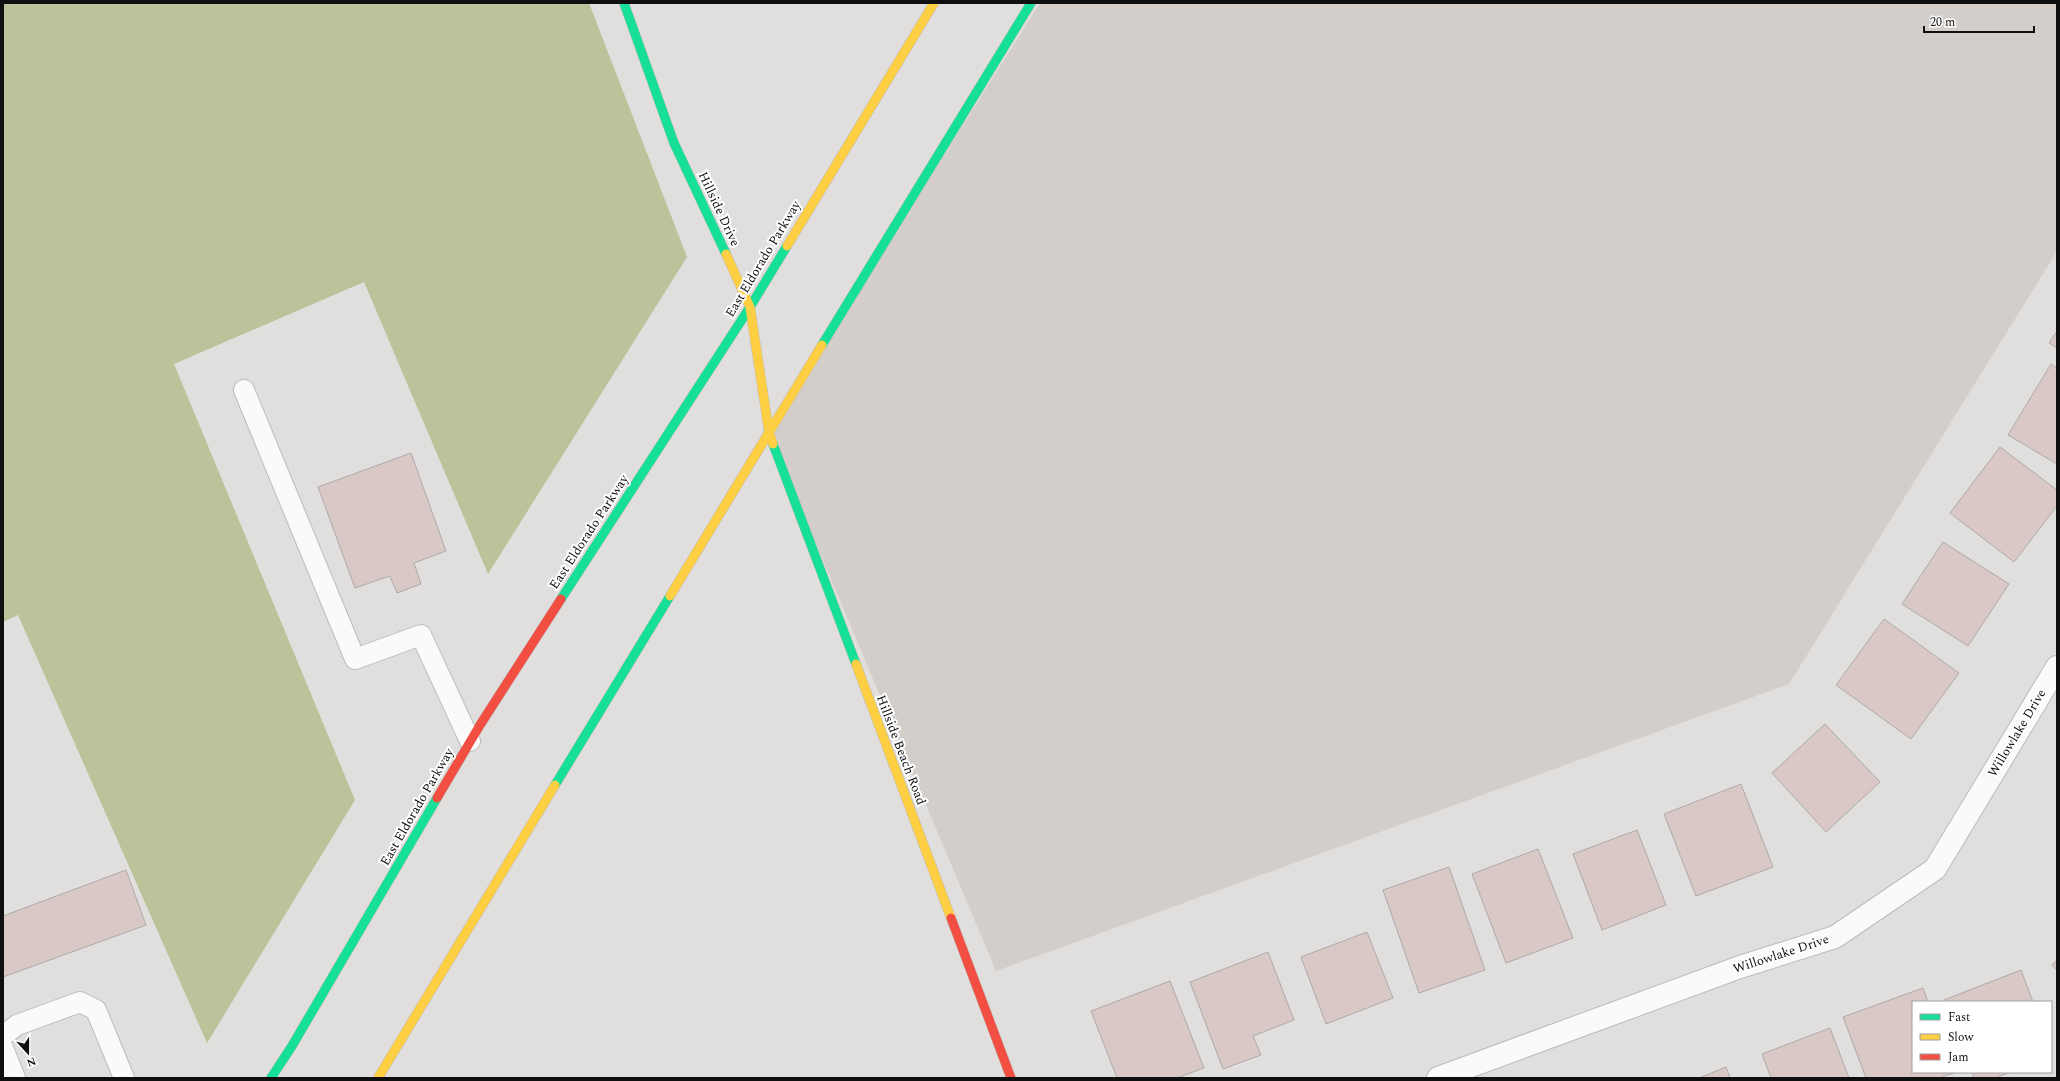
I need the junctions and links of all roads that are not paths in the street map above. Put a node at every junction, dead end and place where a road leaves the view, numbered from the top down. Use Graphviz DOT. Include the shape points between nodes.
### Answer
graph roads {
  1 [pos="624,3"];
  2 [pos="934,3"];
  3 [pos="1031,3"];
  4 [pos="750,307"];
  5 [pos="244,390"];
  6 [pos="769,432"];
  7 [pos="2057,667"];
  8 [pos="470,741"];
  9 [pos="3,1036"];
  10 [pos="3,1048"];
  11 [pos="15,1078"];
  12 [pos="124,1078"];
  13 [pos="271,1078"];
  14 [pos="378,1078"];
  15 [pos="1011,1078"];
  16 [pos="1438,1078"];
  1 -- 4 [label="main road, Hillside Drive" via="674,143"];
  2 -- 4 [label="main road, East Eldorado Parkway"];
  3 -- 6 [label="main road"];
  4 -- 6 [label="main road, Hillside Drive"];
  4 -- 8 [label="main road, East Eldorado Parkway"];
  5 -- 8 [label="lane" via="355,659 421,635"];
  6 -- 14 [label="main road"];
  6 -- 15 [label="main road, Hillside Beach Road"];
  7 -- 16 [label="street, Willowlake Drive" via="1935,869 1835,937 1740,967"];
  8 -- 13 [label="main road, East Eldorado Parkway"];
  9 -- 12 [label="lane" via="17,1025 80,1002 96,1010"];
  10 -- 11 [label="lane"];
}
